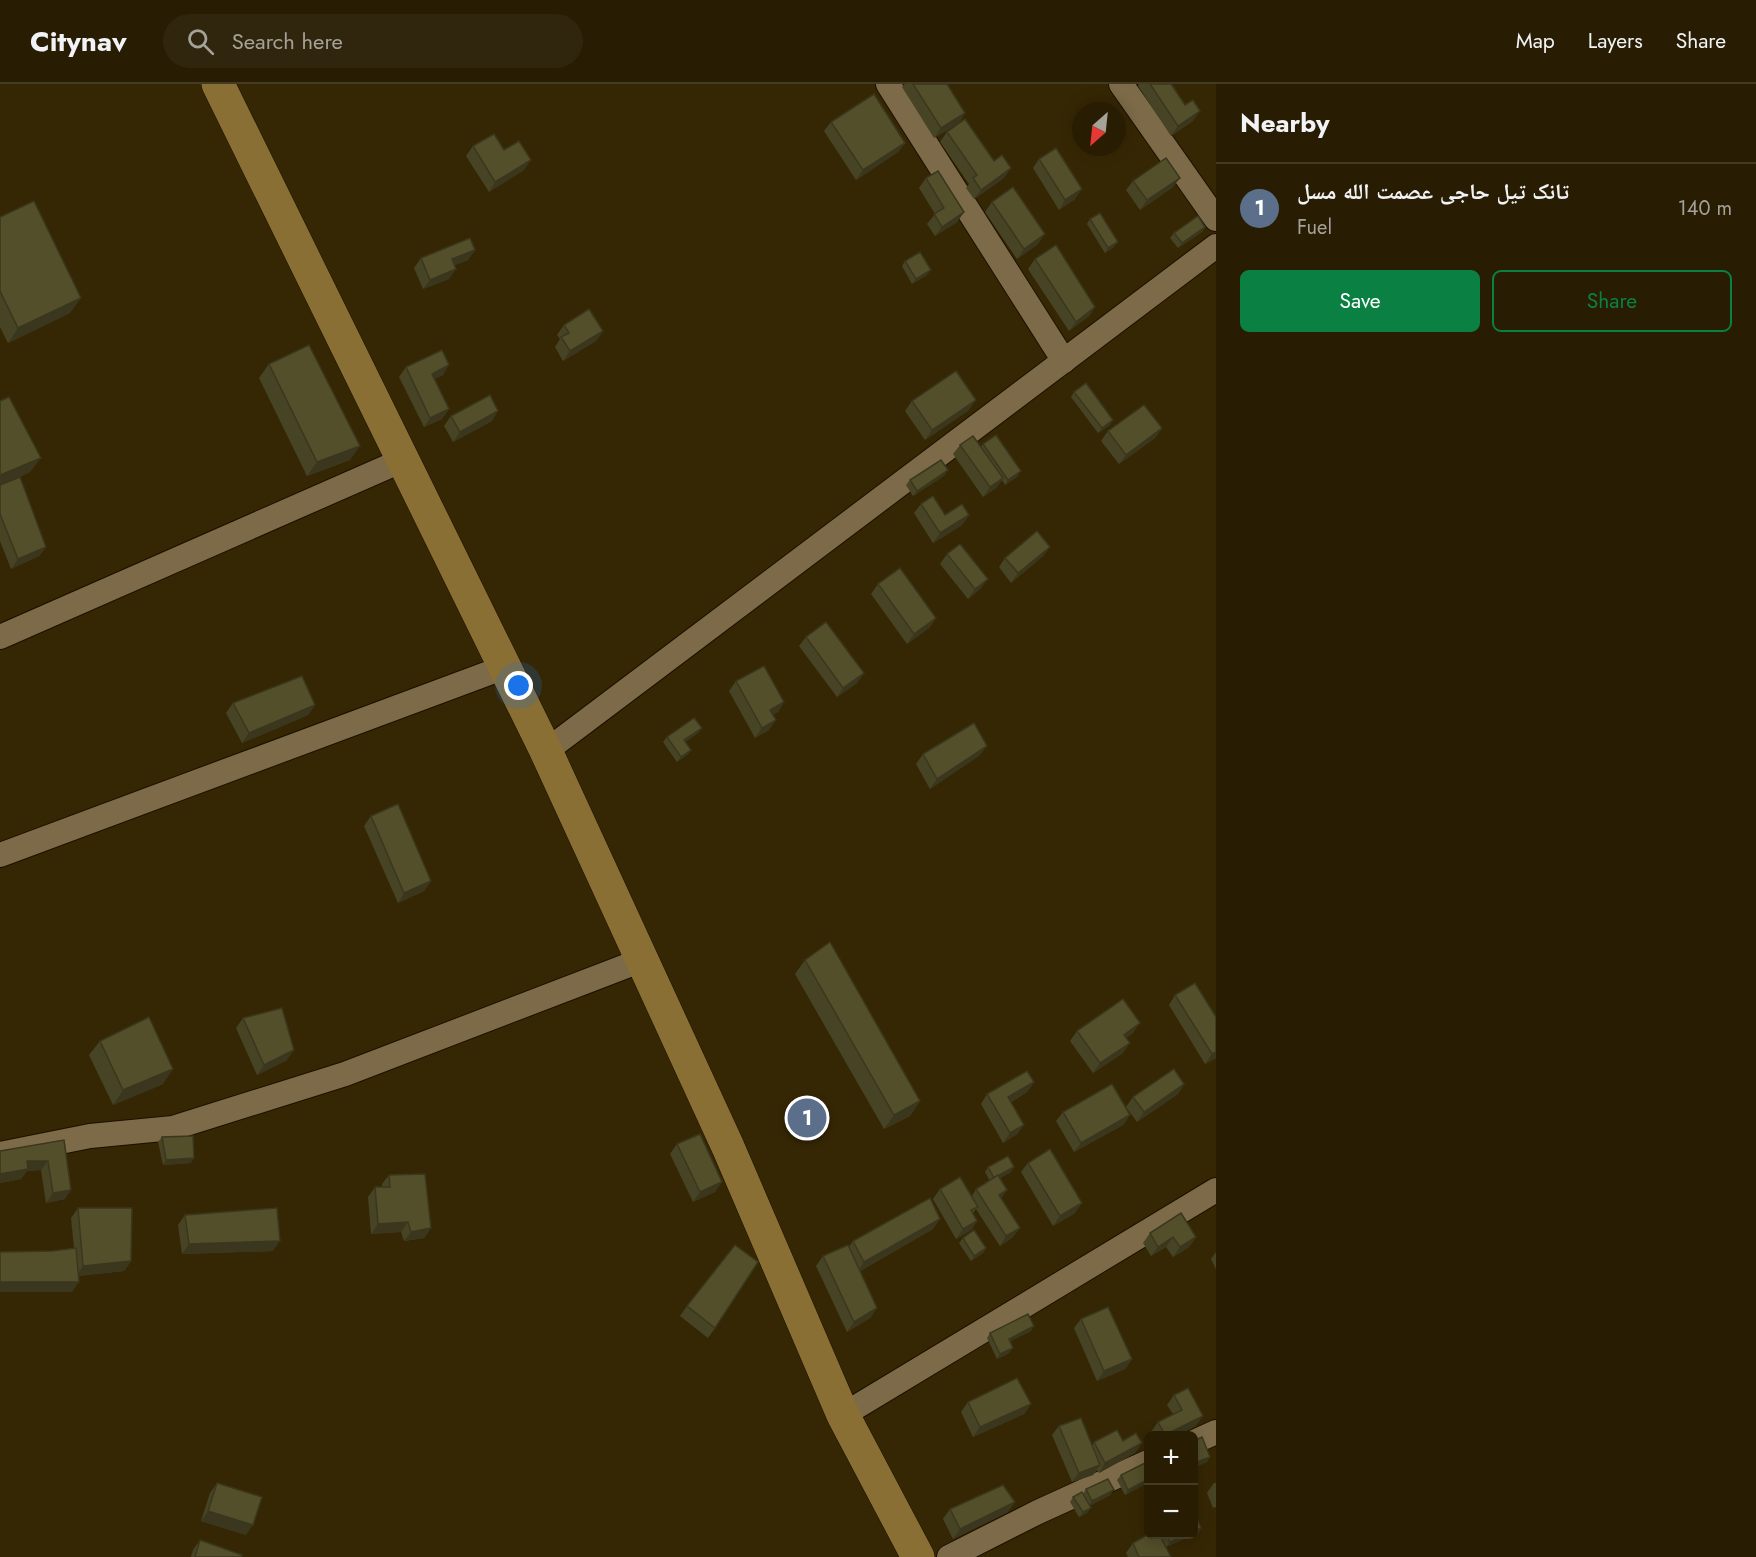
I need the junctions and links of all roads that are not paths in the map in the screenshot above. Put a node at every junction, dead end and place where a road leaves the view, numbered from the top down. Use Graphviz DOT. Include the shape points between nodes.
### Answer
graph roads {
  1 [pos="218,84"];
  2 [pos="888,84"];
  3 [pos="1121,84"];
  4 [pos="1216,219"];
  5 [pos="1216,246"];
  6 [pos="1064,361"];
  7 [pos="403,460"];
  8 [pos="0,637"];
  9 [pos="505,667"];
  10 [pos="546,751"];
  11 [pos="0,855"];
  12 [pos="642,960"];
  13 [pos="0,1154"];
  14 [pos="1216,1190"];
  15 [pos="843,1415"];
  16 [pos="1216,1432"];
  17 [pos="1198,1440"];
  18 [pos="1144,1464"];
  19 [pos="918,1557"];
  20 [pos="949,1557"];
  1 -- 7 [label="main road"];
  2 -- 6 [label="street"];
  3 -- 4 [label="street"];
  5 -- 6 [label="street"];
  6 -- 10 [label="street"];
  7 -- 8 [label="street"];
  7 -- 9 [label="main road"];
  9 -- 10 [label="main road"];
  9 -- 11 [label="street"];
  10 -- 12 [label="main road"];
  12 -- 13 [label="street" via="345,1074 173,1128 90,1136"];
  12 -- 15 [label="main road" via="728,1147"];
  14 -- 15 [label="street"];
  15 -- 19 [label="main road"];
  16 -- 17 [label="street"];
  18 -- 20 [label="street"];
}
